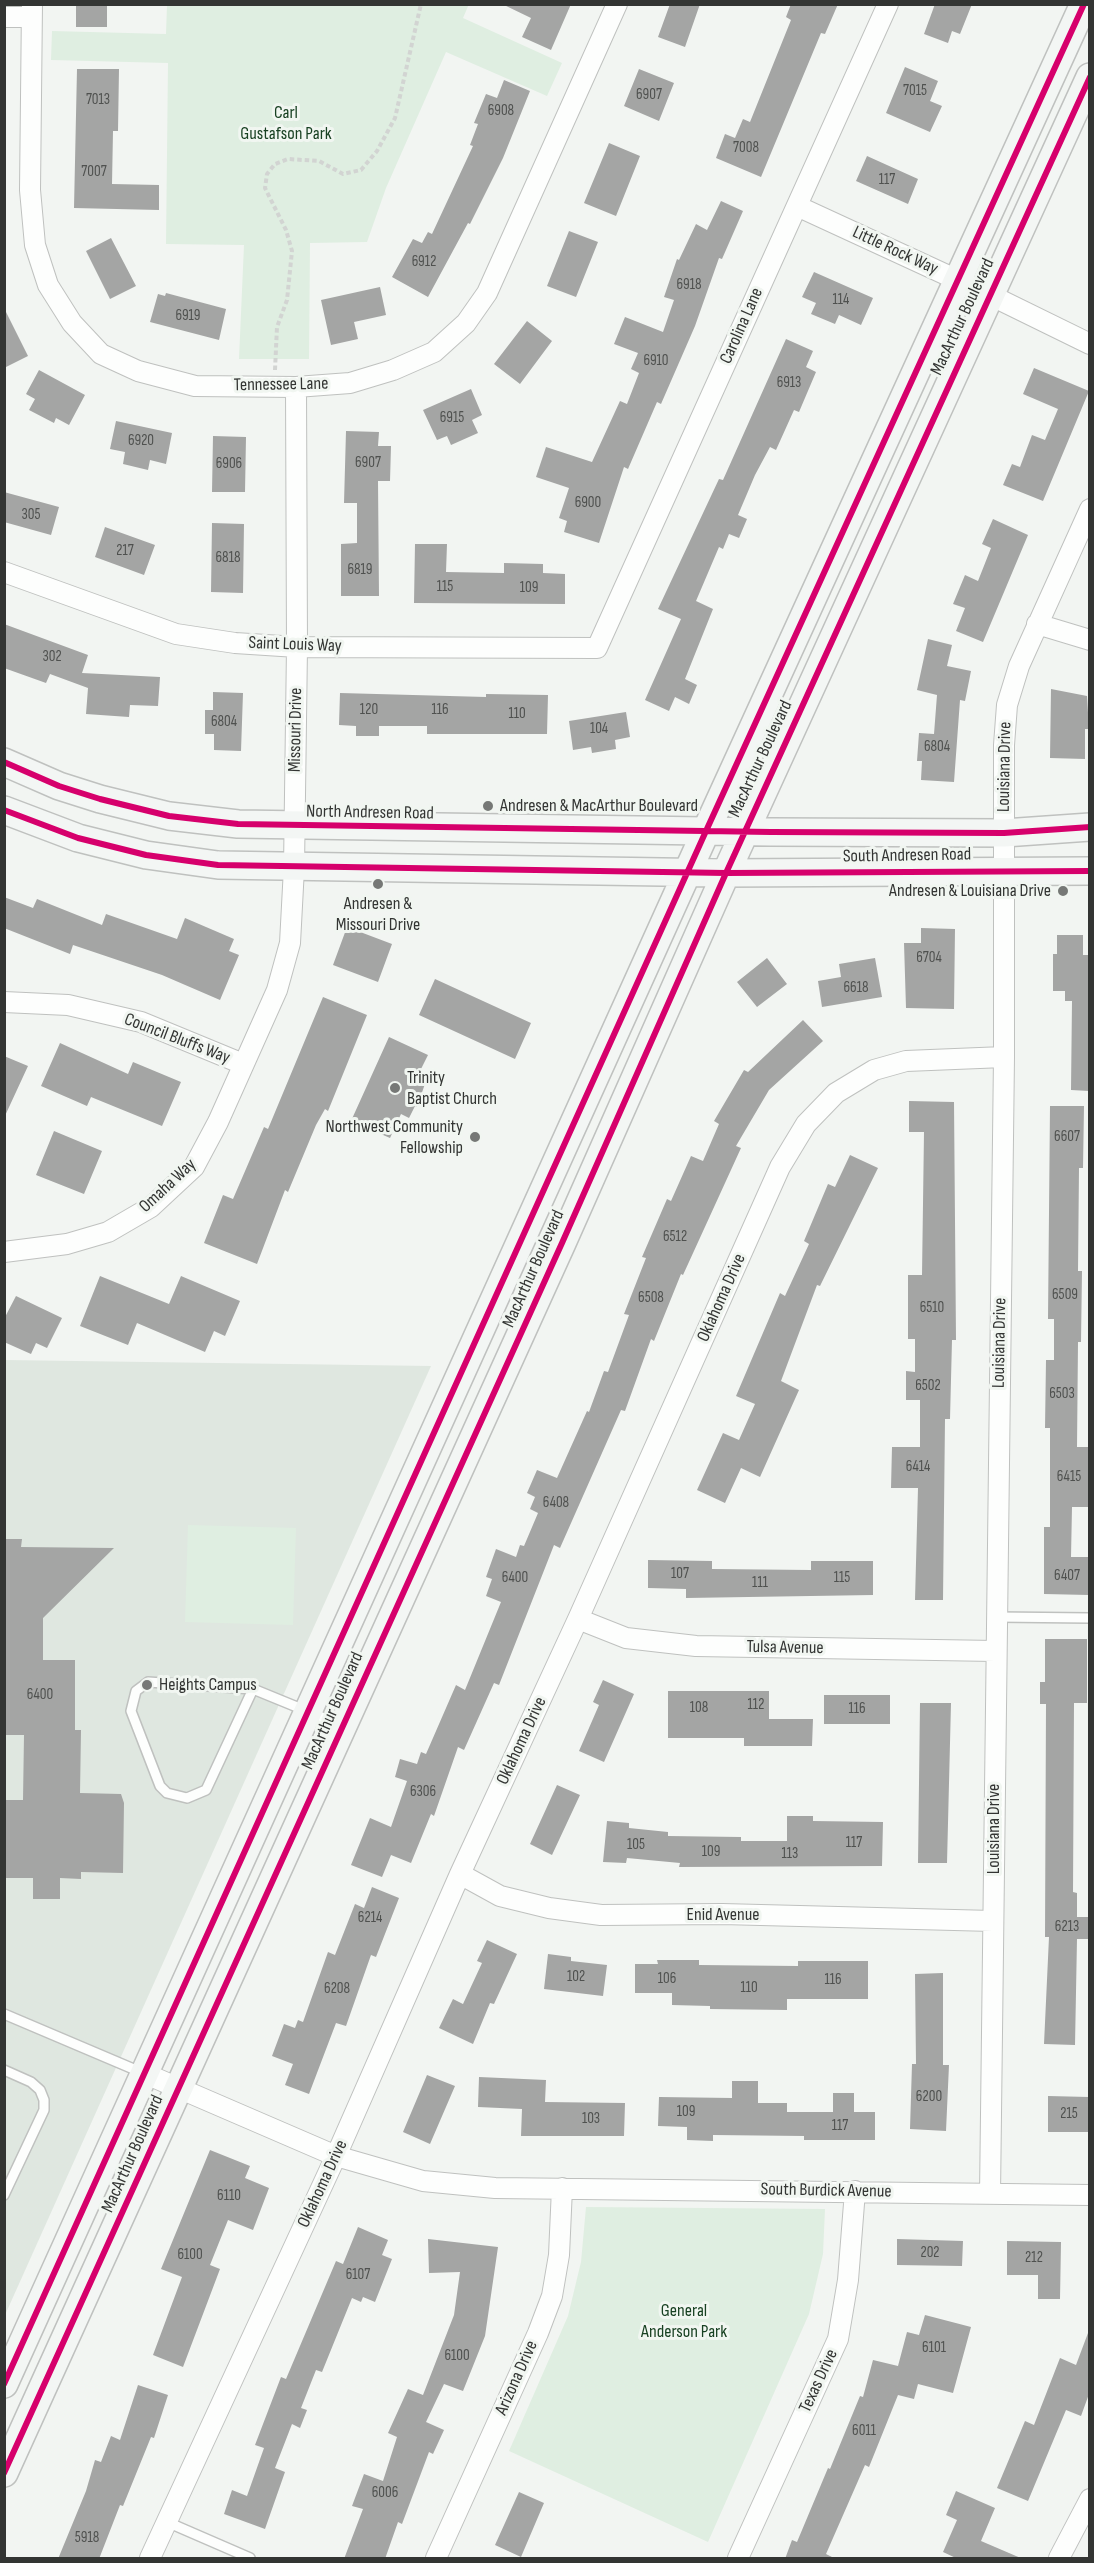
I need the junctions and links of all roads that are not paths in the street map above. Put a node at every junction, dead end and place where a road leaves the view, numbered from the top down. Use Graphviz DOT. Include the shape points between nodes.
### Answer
graph roads {
  1 [pos="617,4"];
  2 [pos="888,4"];
  3 [pos="1084,4"];
  4 [pos="32,11"];
  5 [pos="4,17"];
  6 [pos="1089,77"];
  7 [pos="797,206"];
  8 [pos="959,280"];
  9 [pos="990,295"];
  10 [pos="1089,344"];
  11 [pos="296,387"];
  12 [pos="1089,509"];
  13 [pos="4,572"];
  14 [pos="1037,624"];
  15 [pos="1089,640"];
  16 [pos="297,647"];
  17 [pos="597,648"];
  18 [pos="4,762"];
  19 [pos="4,810"];
  20 [pos="295,827"];
  21 [pos="1089,827"];
  22 [pos="706,831"];
  23 [pos="745,832"];
  24 [pos="1004,833"];
  25 [pos="294,868"];
  26 [pos="1005,870"];
  27 [pos="1089,871"];
  28 [pos="688,873"];
  29 [pos="726,873"];
  30 [pos="4,1002"];
  31 [pos="1004,1057"];
  32 [pos="243,1064"];
  33 [pos="4,1252"];
  34 [pos="996,1617"];
  35 [pos="1089,1618"];
  36 [pos="578,1619"];
  37 [pos="996,1651"];
  38 [pos="253,1689"];
  39 [pos="309,1710"];
  40 [pos="343,1726"];
  41 [pos="460,1874"];
  42 [pos="993,1921"];
  43 [pos="4,2014"];
  44 [pos="4,2070"];
  45 [pos="146,2074"];
  46 [pos="179,2087"];
  47 [pos="336,2156"];
  48 [pos="562,2188"];
  49 [pos="855,2191"];
  50 [pos="990,2194"];
  51 [pos="1089,2194"];
  52 [pos="4,2195"];
  53 [pos="4,2384"];
  54 [pos="4,2473"];
  55 [pos="1089,2499"];
  56 [pos="167,2522"];
  57 [pos="150,2559"];
  58 [pos="250,2559"];
  59 [pos="436,2559"];
  60 [pos="738,2559"];
  61 [pos="1059,2559"];
  1 -- 11 [label="street, Tennessee Lane" via="487,293 466,323 434,352 393,370 350,383"];
  2 -- 7 [label="street, Carolina Lane"];
  3 -- 8 [label="street, MacArthur Boulevard"];
  4 -- 5 [label="street"];
  4 -- 11 [label="street, Tennessee Lane" via="30,190 35,245 48,285 72,323 101,354 138,371 195,386"];
  6 -- 9 [label="street, MacArthur Boulevard"];
  7 -- 8 [label="street, Little Rock Way"];
  7 -- 17 [label="street, Carolina Lane"];
  8 -- 9 [label="street, Little Rock Way"];
  8 -- 22 [label="street, MacArthur Boulevard"];
  9 -- 10 [label="street, Little Rock Way"];
  9 -- 23 [label="street, MacArthur Boulevard"];
  11 -- 16 [label="street, Missouri Drive"];
  12 -- 14 [label="street, Louisiana Drive"];
  13 -- 16 [label="street, Saint Louis Way" via="176,634"];
  14 -- 15 [label="street"];
  14 -- 24 [label="street, Louisiana Drive" via="1007,705"];
  16 -- 17 [label="street, Saint Louis Way"];
  16 -- 20 [label="street, Missouri Drive"];
  18 -- 20 [label="street, North Andresen Road" via="69,789 169,816"];
  19 -- 25 [label="street" via="78,838 146,855 218,865"];
  20 -- 22 [label="street, North Andresen Road"];
  20 -- 25 [label="street, Missouri Drive"];
  21 -- 24 [label="street, South Andresen Road"];
  22 -- 23 [label="street, North Andresen Road"];
  22 -- 28 [label="street, MacArthur Boulevard"];
  23 -- 24 [label="street, South Andresen Road"];
  23 -- 29 [label="street, MacArthur Boulevard"];
  24 -- 26 [label="street, Louisiana Drive"];
  25 -- 28 [label="street"];
  25 -- 32 [label="street, Missouri Drive" via="290,943 277,990"];
  26 -- 27 [label="street, South Andresen Road"];
  26 -- 29 [label="street, South Andresen Road"];
  26 -- 31 [label="street, Louisiana Drive"];
  28 -- 29 [label="street"];
  28 -- 39 [label="street, MacArthur Boulevard"];
  29 -- 40 [label="street, MacArthur Boulevard"];
  30 -- 32 [label="street, Council Bluffs Way" via="68,1005 141,1022"];
  31 -- 34 [label="street, Louisiana Drive"];
  31 -- 36 [label="street, Oklahoma Drive" via="906,1061 874,1070 836,1093 806,1124 780,1167"];
  32 -- 33 [label="street, Omaha Way" via="194,1167 151,1207 108,1232 57,1245"];
  34 -- 35 [label="lane"];
  34 -- 37 [label="street, Louisiana Drive"];
  36 -- 37 [label="street, Tulsa Avenue" via="626,1638 696,1646"];
  36 -- 41 [label="street, Oklahoma Drive"];
  37 -- 42 [label="street, Louisiana Drive"];
  38 -- 38 [label="lane" via="155,1682 136,1691 131,1712 160,1786 167,1793 187,1798 206,1790"];
  38 -- 39 [label="lane"];
  39 -- 40 [label="lane"];
  39 -- 45 [label="street, MacArthur Boulevard"];
  40 -- 46 [label="street, MacArthur Boulevard"];
  41 -- 42 [label="street, Enid Avenue" via="500,1896 601,1915"];
  41 -- 47 [label="street, Oklahoma Drive"];
  42 -- 50 [label="street, Louisiana Drive"];
  43 -- 45 [label="lane"];
  44 -- 52 [label="lane" via="40,2090 44,2110"];
  45 -- 46 [label="street, South Burdick Avenue"];
  45 -- 53 [label="street, MacArthur Boulevard"];
  46 -- 47 [label="street, South Burdick Avenue"];
  46 -- 54 [label="street, MacArthur Boulevard"];
  47 -- 48 [label="street, South Burdick Avenue" via="423,2181 495,2188"];
  47 -- 56 [label="street, Oklahoma Drive"];
  48 -- 49 [label="street, South Burdick Avenue"];
  48 -- 59 [label="street, Arizona Drive" via="559,2255 552,2296"];
  49 -- 50 [label="street, South Burdick Avenue"];
  49 -- 60 [label="street, Texas Drive" via="848,2280 838,2339"];
  50 -- 51 [label="street, South Burdick Avenue"];
  55 -- 61 [label="street"];
  56 -- 57 [label="street, Oklahoma Drive"];
  56 -- 58 [label="lane"];
}
